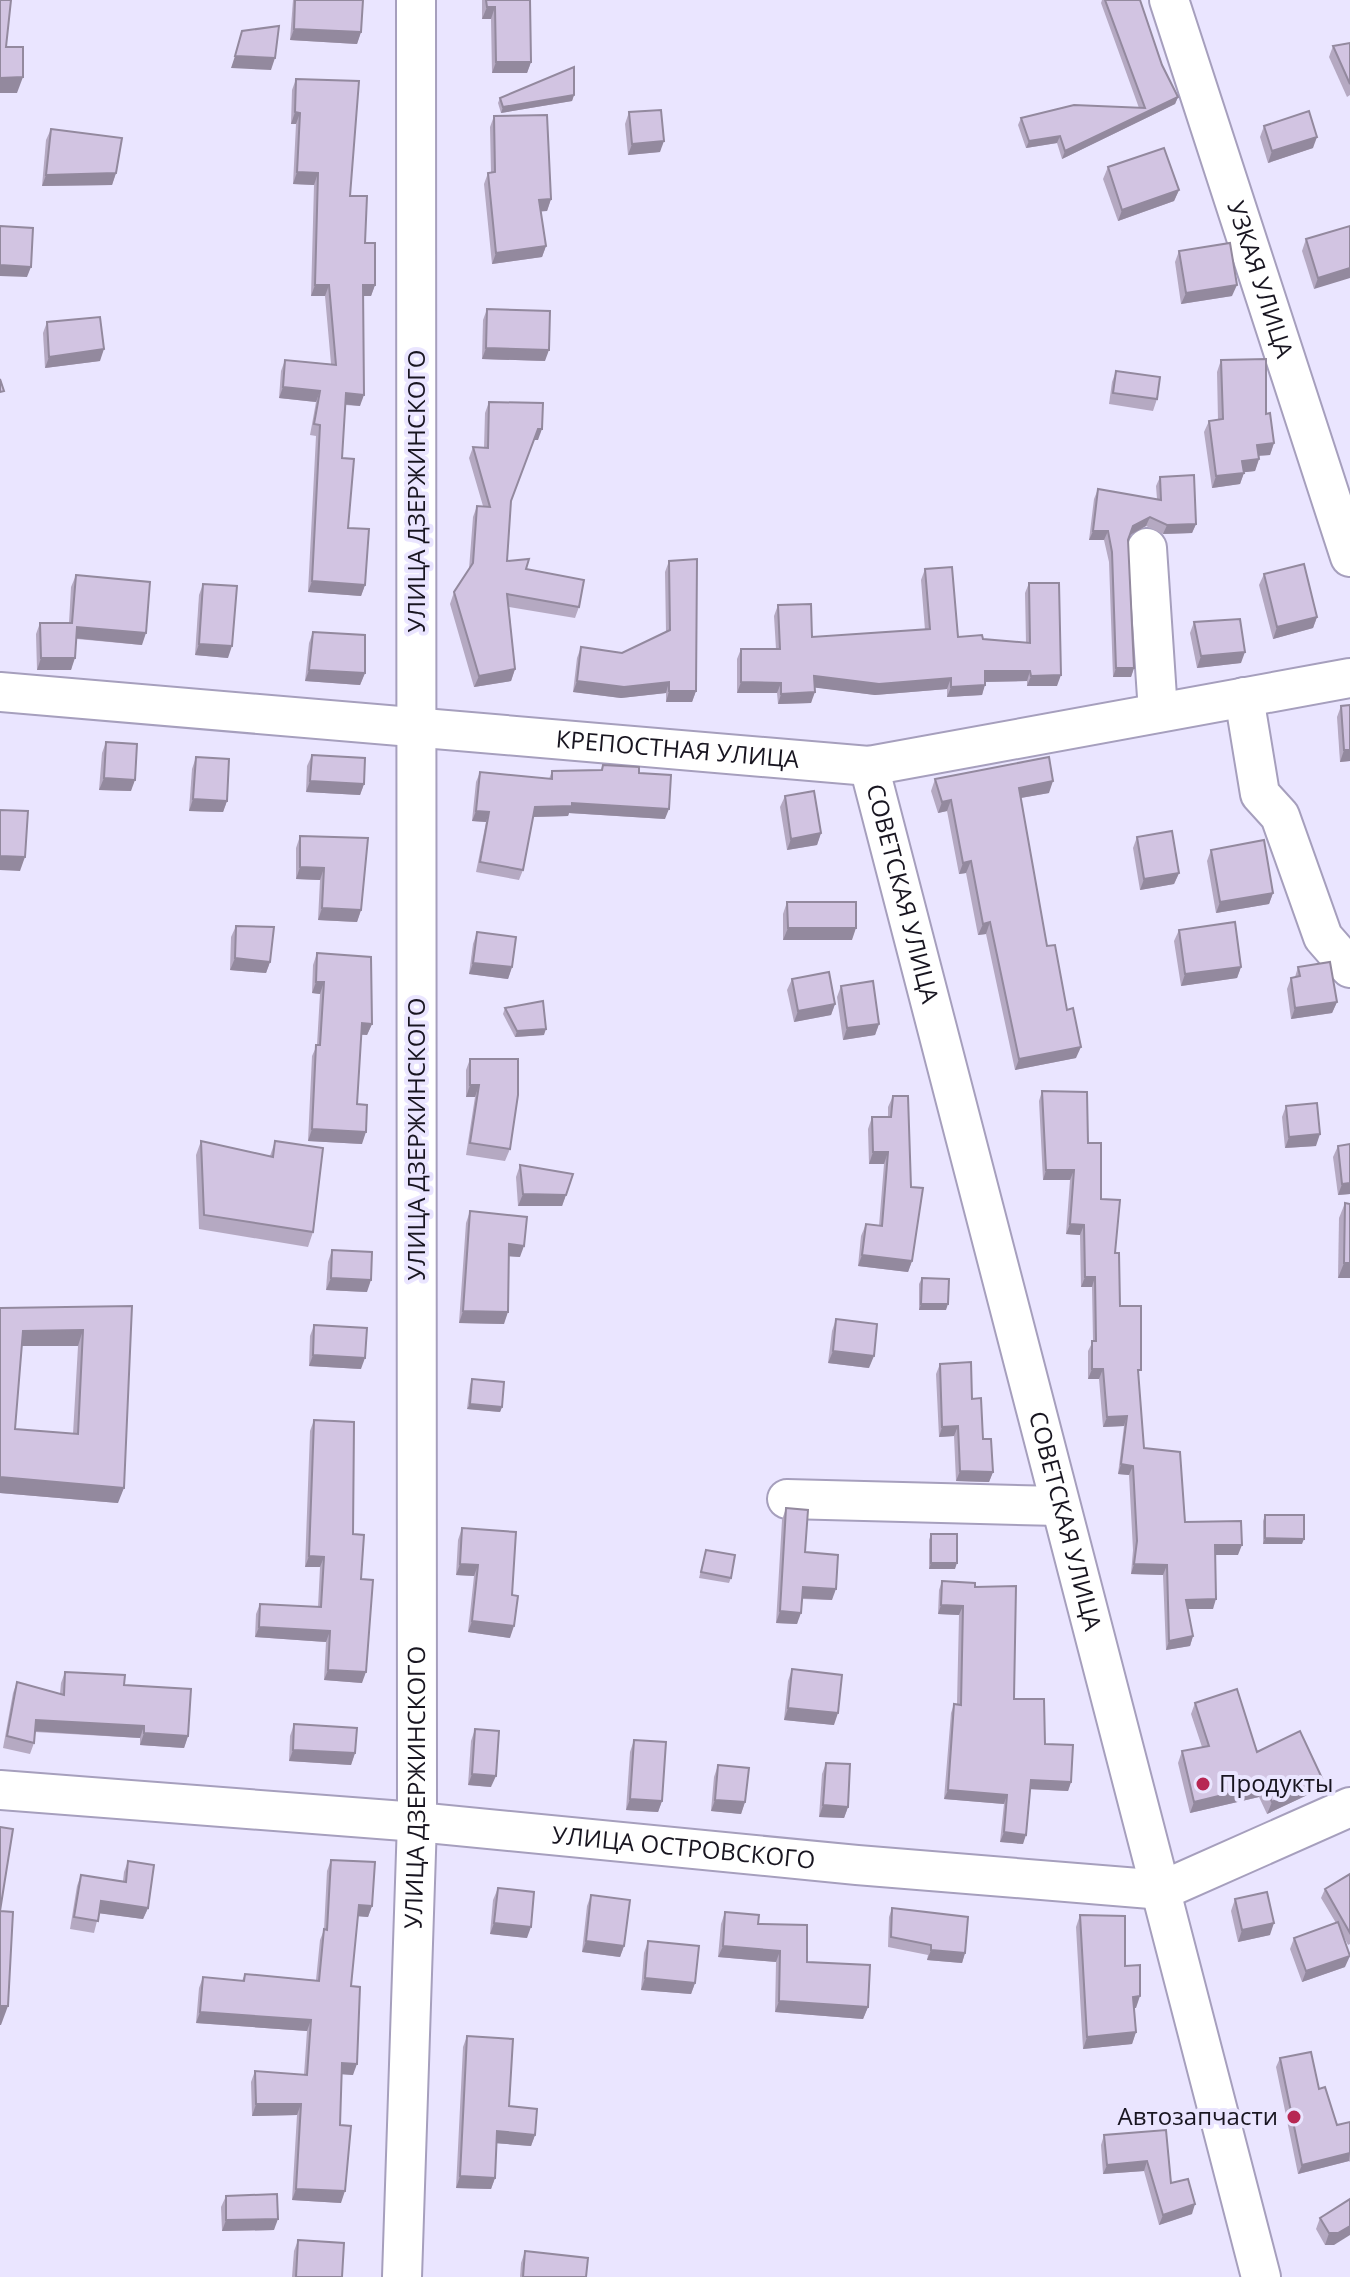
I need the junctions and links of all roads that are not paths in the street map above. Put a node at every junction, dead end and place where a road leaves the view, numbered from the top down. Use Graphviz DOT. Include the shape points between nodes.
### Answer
graph roads {
  1 [pos="416,0"];
  2 [pos="1169,0"];
  3 [pos="1147,548"];
  4 [pos="1350,557"];
  5 [pos="1350,678"];
  6 [pos="0,692"];
  7 [pos="1244,697"];
  8 [pos="1158,712"];
  9 [pos="417,727"];
  10 [pos="869,766"];
  11 [pos="1350,968"];
  12 [pos="787,1499"];
  13 [pos="1059,1506"];
  14 [pos="0,1790"];
  15 [pos="1350,1807"];
  16 [pos="417,1822"];
  17 [pos="1163,1890"];
  18 [pos="402,2277"];
  19 [pos="1261,2277"];
  1 -- 9 [label="street, УЛИЦА ДЗЕРЖИНСКОГО"];
  2 -- 4 [label="street, УЗКАЯ УЛИЦА"];
  3 -- 8 [label="street"];
  5 -- 7 [label="street, КРЕПОСТНАЯ УЛИЦА"];
  6 -- 9 [label="street, КРЕПОСТНАЯ УЛИЦА"];
  7 -- 8 [label="street, КРЕПОСТНАЯ УЛИЦА"];
  7 -- 11 [label="street" via="1260,794 1280,816 1323,937"];
  8 -- 10 [label="street, КРЕПОСТНАЯ УЛИЦА"];
  9 -- 10 [label="street, КРЕПОСТНАЯ УЛИЦА"];
  9 -- 16 [label="street, УЛИЦА ДЗЕРЖИНСКОГО"];
  10 -- 13 [label="street, СОВЕТСКАЯ УЛИЦА"];
  12 -- 13 [label="street"];
  13 -- 17 [label="street, СОВЕТСКАЯ УЛИЦА"];
  14 -- 16 [label="street, УЛИЦА ОСТРОВСКОГО"];
  15 -- 17 [label="street, УЛИЦА ОСТРОВСКОГО"];
  16 -- 17 [label="street, УЛИЦА ОСТРОВСКОГО"];
  16 -- 18 [label="street, УЛИЦА ДЗЕРЖИНСКОГО"];
  17 -- 19 [label="street, СОВЕТСКАЯ УЛИЦА"];
}
